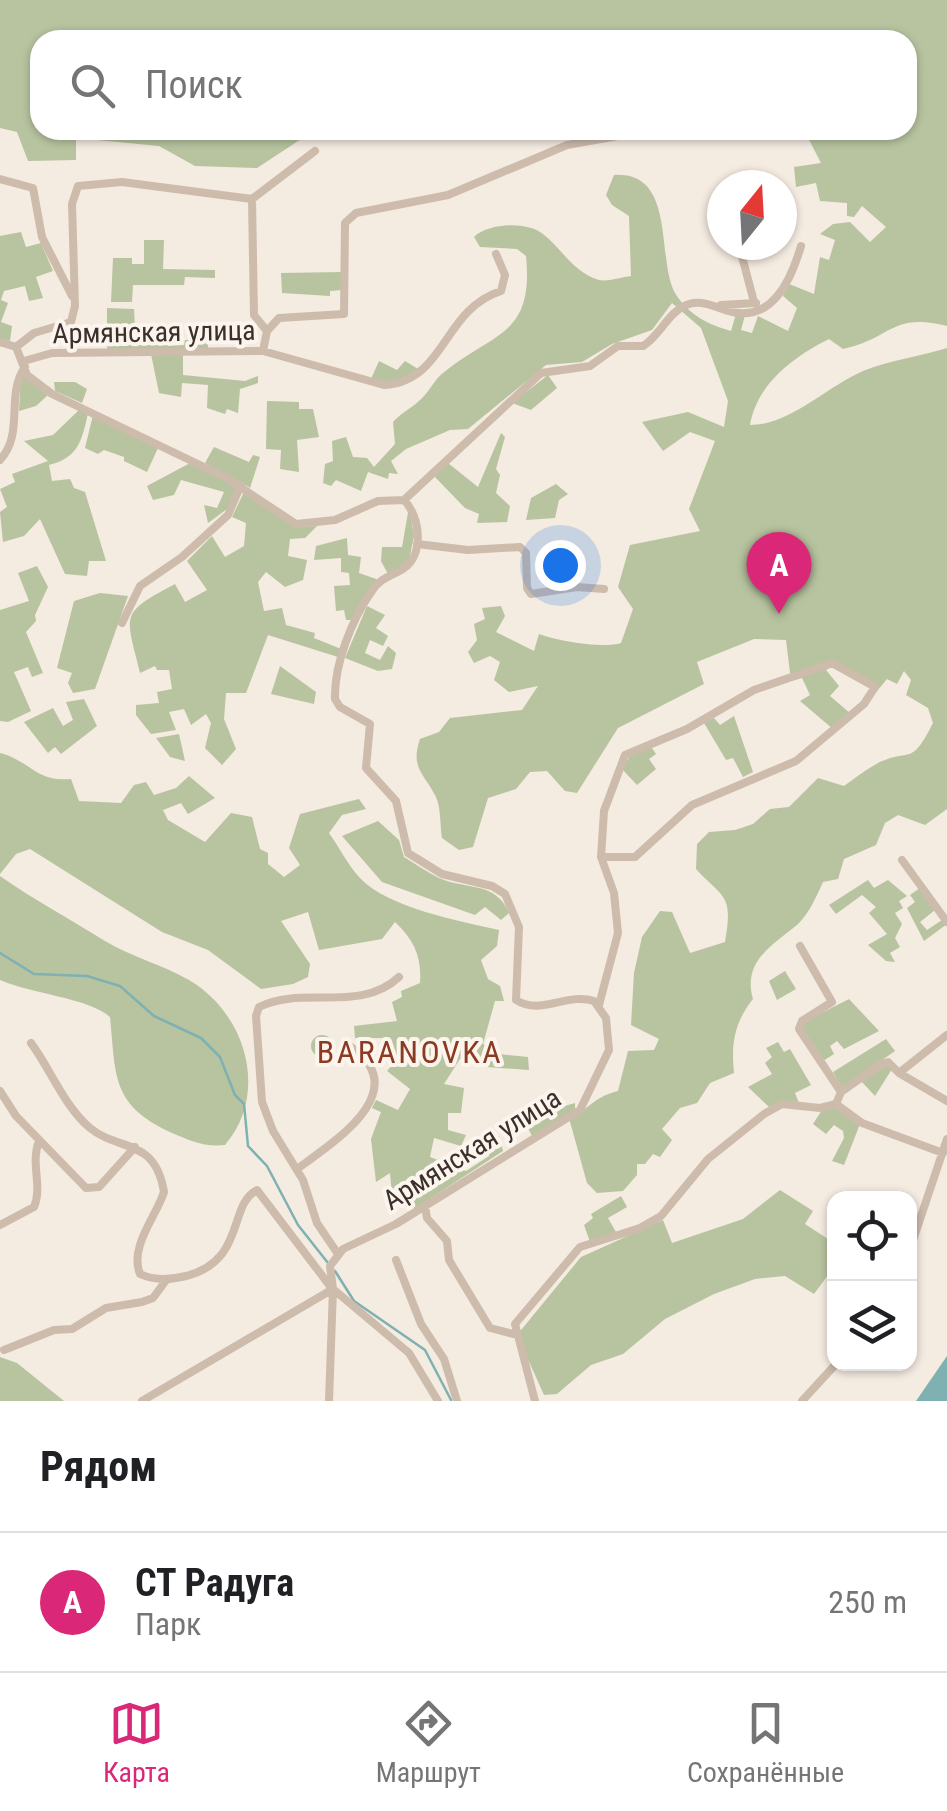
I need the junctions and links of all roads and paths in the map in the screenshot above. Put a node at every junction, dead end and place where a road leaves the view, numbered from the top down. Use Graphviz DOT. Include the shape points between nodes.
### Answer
graph roads {
  1 [pos="596,140"];
  2 [pos="315,150"];
  3 [pos="0,179"];
  4 [pos="252,199"];
  5 [pos="801,246"];
  6 [pos="496,254"];
  7 [pos="744,260"];
  8 [pos="72,296"];
  9 [pos="758,305"];
  10 [pos="267,331"];
  11 [pos="0,342"];
  12 [pos="16,347"];
  13 [pos="263,351"];
  14 [pos="24,364"];
  15 [pos="0,460"];
  16 [pos="241,485"];
  17 [pos="404,500"];
  18 [pos="417,544"];
  19 [pos="604,590"];
  20 [pos="122,623"];
  21 [pos="601,857"];
  22 [pos="902,860"];
  23 [pos="947,922"];
  24 [pos="800,946"];
  25 [pos="399,977"];
  26 [pos="599,1004"];
  27 [pos="947,1035"];
  28 [pos="31,1043"];
  29 [pos="351,1047"];
  30 [pos="900,1073"];
  31 [pos="0,1091"];
  32 [pos="841,1092"];
  33 [pos="947,1101"];
  34 [pos="836,1104"];
  35 [pos="947,1139"];
  36 [pos="39,1141"];
  37 [pos="136,1147"];
  38 [pos="943,1153"];
  39 [pos="297,1169"];
  40 [pos="425,1206"];
  41 [pos="0,1225"];
  42 [pos="917,1229"];
  43 [pos="338,1254"];
  44 [pos="396,1260"];
  45 [pos="167,1279"];
  46 [pos="333,1290"];
  47 [pos="517,1335"];
  48 [pos="4,1350"];
  49 [pos="830,1371"];
  50 [pos="142,1401"];
  51 [pos="330,1401"];
  52 [pos="438,1401"];
  53 [pos="457,1401"];
  54 [pos="535,1401"];
  55 [pos="802,1401"];
  1 -- 10 [label="street" via="568,145 448,195 356,213 345,223 344,314 289,315"];
  2 -- 4 [label="street"];
  3 -- 8 [label="street, Армянская улица" via="33,188 42,237"];
  4 -- 8 [label="street, Армянская улица" via="122,182 78,186 72,204"];
  4 -- 10 [label="street" via="254,315"];
  5 -- 9 [label="street" via="781,294"];
  6 -- 13 [label="street, Армянская улица" via="505,286 472,304 422,374 401,384 384,386"];
  7 -- 9 [label="street"];
  8 -- 12 [label="street, Армянская улица" via="66,326 34,333"];
  9 -- 17 [label="street" via="678,310 642,346 618,346 590,366 541,373"];
  10 -- 13 [label="street"];
  11 -- 12 [label="street, Армянская улица"];
  12 -- 14 [label="street, Армянская улица"];
  13 -- 14 [label="street, Армянская улица" via="52,353"];
  14 -- 15 [label="street, Армянская улица" via="11,446"];
  14 -- 16 [label="street, Армянская улица" via="33,381 52,394"];
  16 -- 17 [label="street, Армянская улица" via="305,526 378,501"];
  16 -- 20 [label="street" via="228,515 140,586"];
  17 -- 18 [label="street" via="417,518"];
  18 -- 19 [label="street" via="520,547 531,594"];
  18 -- 26 [label="street" via="411,562 380,581 366,601 348,638 335,699 370,724 366,768 396,801 408,853 442,874 492,886 510,901 519,927 516,1000 533,1007 585,998"];
  21 -- 21 [label="street" via="604,810 632,749 687,729 754,690 832,663 875,687 796,761 692,805 635,857"];
  21 -- 26 [label="street" via="618,933"];
  22 -- 23 [label="street"];
  24 -- 32 [label="street" via="832,1002 799,1029"];
  25 -- 39 [label="street" via="346,999 271,1001 259,1008 262,1102"];
  26 -- 40 [label="street, Армянская улица" via="610,1040 588,1100"];
  27 -- 30 [label="street"];
  28 -- 37 [label="street" via="90,1128"];
  29 -- 39 [label="street" via="364,1056 372,1076 368,1108"];
  30 -- 32 [label="street" via="886,1062"];
  30 -- 33 [label="street"];
  31 -- 36 [label="street"];
  32 -- 34 [label="street"];
  34 -- 38 [label="street" via="862,1123"];
  34 -- 47 [label="street" via="782,1104 708,1158 661,1216 583,1245 516,1322"];
  35 -- 38 [label="street"];
  36 -- 37 [label="street" via="93,1190"];
  36 -- 41 [label="street" via="34,1208"];
  37 -- 45 [label="street" via="157,1171 164,1192 144,1234 137,1271"];
  38 -- 42 [label="street"];
  39 -- 43 [label="street" via="317,1223"];
  40 -- 43 [label="street, Армянская улица"];
  40 -- 47 [label="street" via="490,1328"];
  43 -- 46 [label="street" via="329,1272"];
  44 -- 53 [label="street" via="421,1324 438,1344"];
  45 -- 46 [label="street" via="208,1269 219,1259 257,1190"];
  45 -- 48 [label="street" via="153,1298 106,1308 72,1329"];
  46 -- 50 [label="street"];
  46 -- 51 [label="street"];
  46 -- 52 [label="street" via="409,1353"];
  47 -- 54 [label="street"];
  49 -- 55 [label="street"];
}
